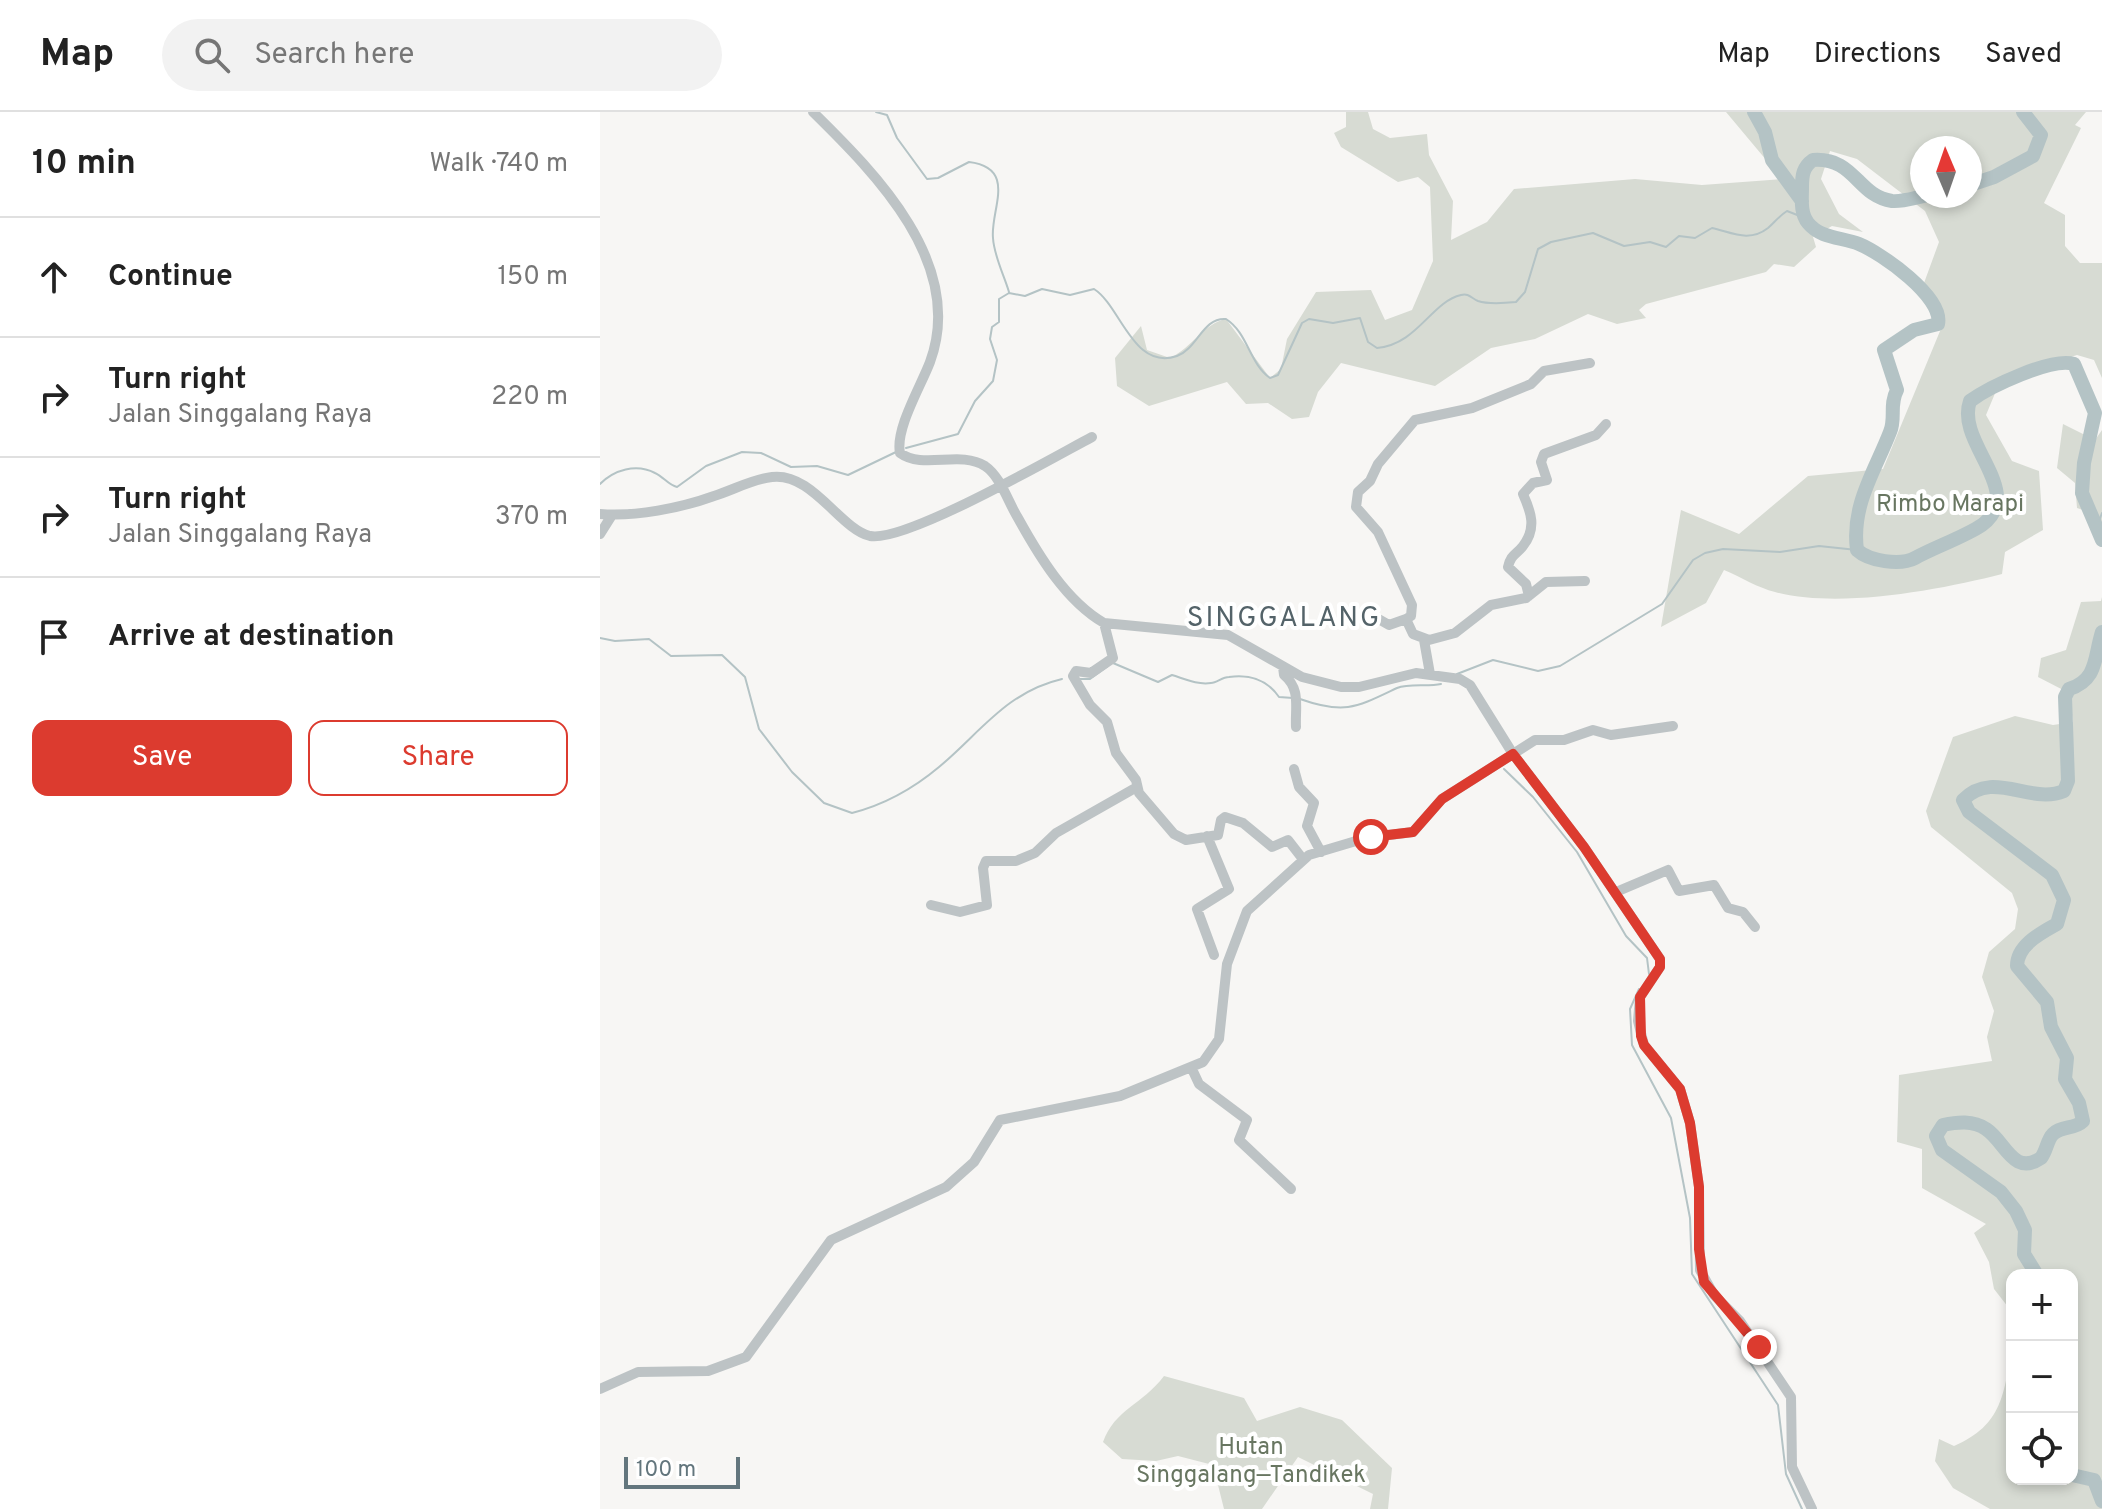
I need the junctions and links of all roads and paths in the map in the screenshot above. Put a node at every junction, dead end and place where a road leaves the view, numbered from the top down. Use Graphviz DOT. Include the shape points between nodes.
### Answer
graph roads {
  1 [pos="813,112"];
  2 [pos="1590,363"];
  3 [pos="1606,424"];
  4 [pos="1092,437"];
  5 [pos="1000,485"];
  6 [pos="600,514"];
  7 [pos="612,515"];
  8 [pos="600,534"];
  9 [pos="1585,581"];
  10 [pos="1529,596"];
  11 [pos="1368,613"];
  12 [pos="1406,619"];
  13 [pos="1104,623"];
  14 [pos="1424,640"];
  15 [pos="1283,667"];
  16 [pos="1430,674"];
  17 [pos="1673,726"];
  18 [pos="1296,727"];
  19 [pos="1513,754"];
  20 [pos="1294,769"];
  21 [pos="1137,787"];
  22 [pos="1207,836"];
  23 [pos="1321,852"];
  24 [pos="1302,858"];
  25 [pos="1616,892"];
  26 [pos="931,905"];
  27 [pos="1755,927"];
  28 [pos="1214,955"];
  29 [pos="1192,1069"];
  30 [pos="1291,1189"];
  31 [pos="600,1389"];
  32 [pos="1812,1509"];
  1 -- 5 [label="street" via="902,212 933,283 937,343 900,436 900,453 910,459 974,462"];
  2 -- 12 [label="street" via="1544,371 1531,384 1472,408 1415,420 1361,487 1356,507 1378,532 1412,605"];
  3 -- 10 [label="street" via="1596,435 1544,454 1547,480 1524,492 1532,512 1531,528 1508,567 1526,584"];
  4 -- 5 [label="street"];
  5 -- 7 [label="street" via="954,511 880,536 861,532 802,485 776,476 697,501"];
  5 -- 13 [label="street" via="1046,562 1077,602"];
  6 -- 7 [label="street"];
  7 -- 8 [label="street"];
  9 -- 10 [label="street" via="1546,582"];
  10 -- 14 [label="street" via="1491,605 1462,631"];
  11 -- 12 [label="street" via="1389,625"];
  12 -- 14 [label="street" via="1413,634"];
  13 -- 15 [label="street" via="1228,635"];
  13 -- 21 [label="street" via="1113,658 1091,673 1076,671 1073,676 1107,722 1116,753"];
  14 -- 16 [label="street"];
  15 -- 16 [label="street" via="1341,687 1402,674"];
  15 -- 18 [label="street" via="1294,683"];
  16 -- 19 [label="street" via="1460,679 1476,690"];
  17 -- 19 [label="street" via="1538,739"];
  19 -- 23 [label="street" via="1442,799 1413,832 1371,837"];
  19 -- 25 [label="street"];
  20 -- 23 [label="street" via="1299,788 1314,803 1307,826"];
  21 -- 22 [label="street" via="1174,834 1184,840"];
  21 -- 26 [label="street" via="1056,833 1035,853 1016,861 985,863 987,905 960,912"];
  22 -- 24 [label="street" via="1218,835 1225,817 1243,823 1271,847 1288,840"];
  22 -- 28 [label="street" via="1229,889 1197,909"];
  23 -- 24 [label="street"];
  24 -- 29 [label="street" via="1244,916 1227,964 1219,1039 1210,1055"];
  25 -- 27 [label="street" via="1668,870 1679,891 1714,885 1728,908 1743,912"];
  25 -- 32 [label="street" via="1660,959 1640,997 1638,1021 1644,1045 1680,1089 1690,1123 1699,1187 1700,1270 1791,1397 1792,1467"];
  29 -- 30 [label="street" via="1199,1084 1247,1120 1239,1140"];
  29 -- 31 [label="street" via="1120,1096 1000,1120 974,1162 946,1187 831,1240 746,1357 708,1371 638,1372"];
}
